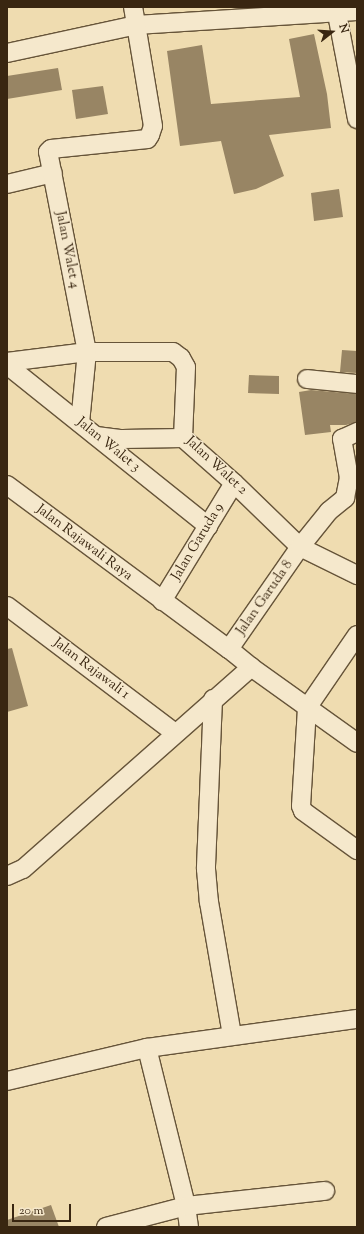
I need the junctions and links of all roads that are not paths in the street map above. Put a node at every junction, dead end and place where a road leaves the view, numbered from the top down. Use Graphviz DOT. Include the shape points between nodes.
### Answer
graph roads {
  1 [pos="133,7"];
  2 [pos="357,11"];
  3 [pos="337,14"];
  4 [pos="136,25"];
  5 [pos="7,53"];
  6 [pos="357,118"];
  7 [pos="53,173"];
  8 [pos="7,184"];
  9 [pos="87,352"];
  10 [pos="7,362"];
  11 [pos="7,365"];
  12 [pos="307,379"];
  13 [pos="357,384"];
  14 [pos="80,423"];
  15 [pos="357,432"];
  16 [pos="96,436"];
  17 [pos="183,438"];
  18 [pos="234,483"];
  19 [pos="10,493"];
  20 [pos="208,526"];
  21 [pos="300,547"];
  22 [pos="357,575"];
  23 [pos="162,601"];
  24 [pos="7,606"];
  25 [pos="357,635"];
  26 [pos="230,649"];
  27 [pos="250,667"];
  28 [pos="213,699"];
  29 [pos="307,708"];
  30 [pos="175,732"];
  31 [pos="357,743"];
  32 [pos="357,850"];
  33 [pos="7,876"];
  34 [pos="357,1019"];
  35 [pos="232,1036"];
  36 [pos="147,1048"];
  37 [pos="7,1081"];
  38 [pos="325,1191"];
  39 [pos="186,1206"];
  40 [pos="106,1227"];
  41 [pos="189,1227"];
  1 -- 4 [label="street"];
  2 -- 3 [label="street"];
  3 -- 4 [label="street"];
  3 -- 6 [label="street"];
  4 -- 5 [label="street"];
  4 -- 7 [label="street, Jalan Walet 4" via="153,126 150,135 147,138 51,149 49,158"];
  7 -- 8 [label="street"];
  7 -- 9 [label="street, Jalan Walet 4"];
  9 -- 10 [label="street, Jalan Walet 2"];
  9 -- 14 [label="street, Jalan Walet 4"];
  9 -- 17 [label="street, Jalan Walet 2" via="173,352 181,358 186,367"];
  11 -- 14 [label="street, Jalan Walet 3"];
  12 -- 13 [label="street"];
  14 -- 16 [label="street, Jalan Walet 3"];
  15 -- 21 [label="street, Jalan Garuda 8" via="342,439 349,478 345,498 329,511"];
  16 -- 17 [label="street" via="122,439"];
  16 -- 20 [label="street, Jalan Walet 3"];
  17 -- 18 [label="street, Jalan Walet 2"];
  18 -- 20 [label="street, Jalan Garuda 9"];
  18 -- 21 [label="street, Jalan Walet 2"];
  19 -- 23 [label="street, Jalan Rajawali Raya"];
  20 -- 23 [label="street, Jalan Garuda 9"];
  21 -- 22 [label="street, Jalan Walet 2"];
  21 -- 26 [label="street, Jalan Garuda 8"];
  23 -- 26 [label="street, Jalan Rajawali Raya"];
  24 -- 30 [label="street, Jalan Rajawali 1"];
  25 -- 29 [label="street"];
  26 -- 27 [label="street, Jalan Rajawali Raya"];
  27 -- 28 [label="street"];
  27 -- 29 [label="street, Jalan Rajawali Raya"];
  28 -- 30 [label="street"];
  28 -- 35 [label="street" via="206,869 209,902"];
  29 -- 31 [label="street, Jalan Rajawali Raya"];
  29 -- 32 [label="street" via="301,806 304,811"];
  30 -- 33 [label="street" via="23,869"];
  34 -- 35 [label="street"];
  35 -- 36 [label="street"];
  36 -- 37 [label="street"];
  36 -- 39 [label="street"];
  38 -- 39 [label="street"];
  39 -- 40 [label="street"];
  39 -- 41 [label="street"];
}
